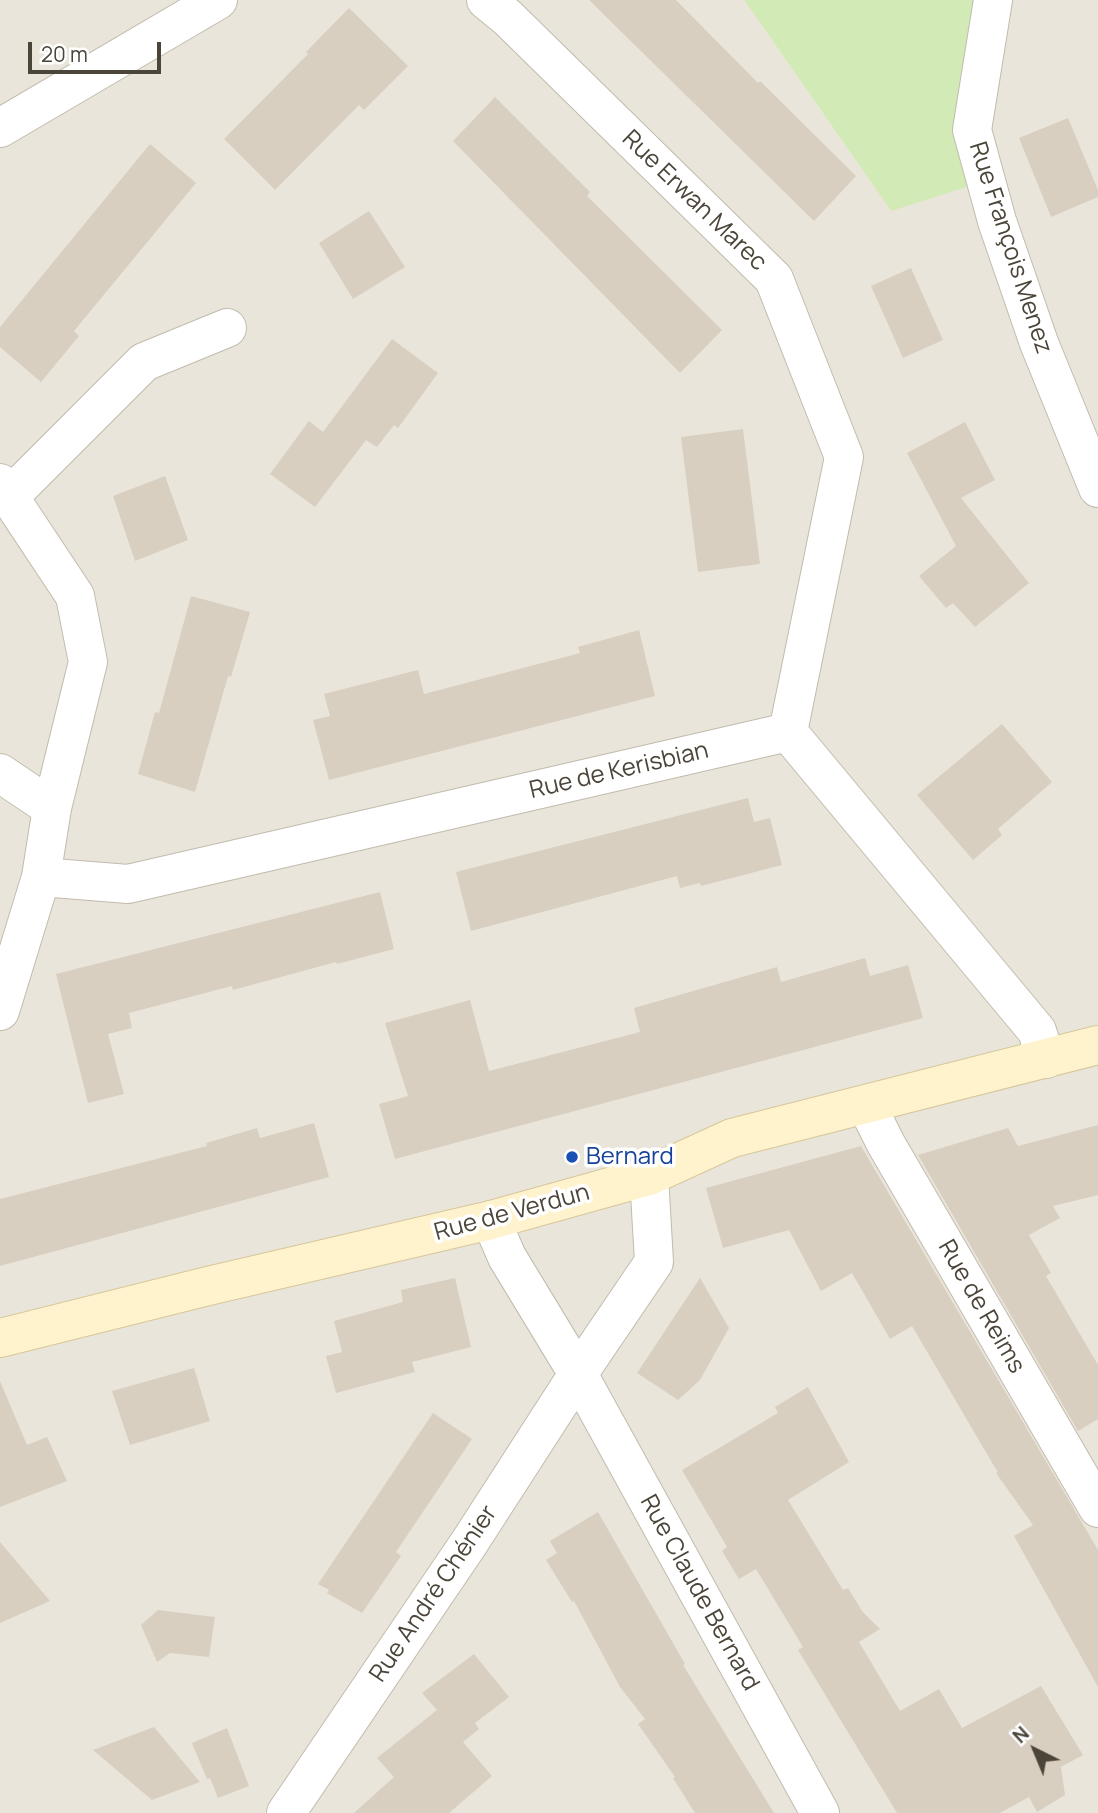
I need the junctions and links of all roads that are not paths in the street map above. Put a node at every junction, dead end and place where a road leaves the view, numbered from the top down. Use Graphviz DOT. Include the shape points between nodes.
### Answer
graph roads {
  1 [pos="218,0"];
  2 [pos="486,0"];
  3 [pos="993,0"];
  4 [pos="0,128"];
  5 [pos="227,328"];
  6 [pos="1098,488"];
  7 [pos="5,490"];
  8 [pos="788,732"];
  9 [pos="0,773"];
  10 [pos="52,808"];
  11 [pos="41,877"];
  12 [pos="2,1000"];
  13 [pos="1098,1045"];
  14 [pos="1046,1059"];
  15 [pos="867,1106"];
  16 [pos="649,1176"];
  17 [pos="491,1220"];
  18 [pos="0,1338"];
  19 [pos="578,1374"];
  20 [pos="1098,1508"];
  21 [pos="286,1813"];
  22 [pos="820,1813"];
  1 -- 4 [label="street"];
  2 -- 8 [label="street, Rue Erwan Marec" via="774,279 844,457"];
  3 -- 6 [label="street, Rue François Menez" via="972,130 1039,343"];
  5 -- 7 [label="street" via="144,362"];
  7 -- 10 [label="street" via="75,596 88,662"];
  8 -- 11 [label="street, Rue de Kerisbian" via="128,884"];
  8 -- 14 [label="street" via="1037,1031"];
  9 -- 10 [label="street"];
  10 -- 11 [label="street"];
  11 -- 12 [label="street"];
  13 -- 14 [label="street, Rue de Verdun"];
  14 -- 15 [label="street, Rue de Verdun"];
  15 -- 16 [label="street, Rue de Verdun" via="732,1138"];
  15 -- 20 [label="street, Rue de Reims"];
  16 -- 17 [label="street, Rue de Verdun"];
  16 -- 19 [label="street, Rue André Chénier" via="654,1262"];
  17 -- 18 [label="street, Rue de Verdun"];
  17 -- 19 [label="street, Rue Claude Bernard" via="507,1257"];
  19 -- 21 [label="street, Rue André Chénier"];
  19 -- 22 [label="street, Rue Claude Bernard"];
}
